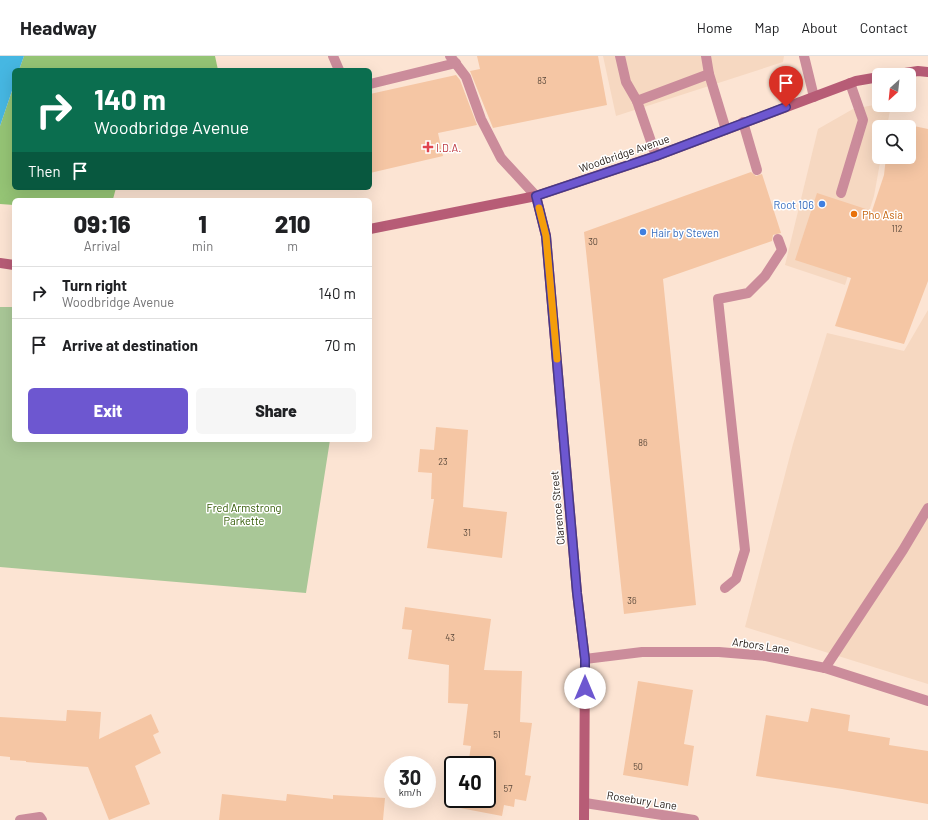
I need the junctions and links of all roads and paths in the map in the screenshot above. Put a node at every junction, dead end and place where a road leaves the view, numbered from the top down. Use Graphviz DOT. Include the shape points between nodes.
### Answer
graph roads {
  1 [pos="333,56"];
  2 [pos="620,56"];
  3 [pos="706,56"];
  4 [pos="804,56"];
  5 [pos="453,60"];
  6 [pos="338,68"];
  7 [pos="916,71"];
  8 [pos="928,72"];
  9 [pos="709,74"];
  10 [pos="872,79"];
  11 [pos="372,83"];
  12 [pos="850,84"];
  13 [pos="814,97"];
  14 [pos="637,101"];
  15 [pos="743,122"];
  16 [pos="726,130"];
  17 [pos="656,156"];
  18 [pos="757,170"];
  19 [pos="841,192"];
  20 [pos="536,196"];
  21 [pos="372,229"];
  22 [pos="778,239"];
  23 [pos="928,508"];
  24 [pos="725,588"];
  25 [pos="585,659"];
  26 [pos="825,668"];
  27 [pos="928,701"];
  28 [pos="585,803"];
  29 [pos="20,820"];
  30 [pos="42,820"];
  31 [pos="584,820"];
  32 [pos="694,820"];
  1 -- 6 [label="street"];
  2 -- 14 [label="street" via="626,82"];
  3 -- 9 [label="street"];
  4 -- 13 [label="street"];
  5 -- 11 [label="street"];
  5 -- 20 [label="street" via="466,77 481,119 501,158"];
  7 -- 8 [label="street"];
  9 -- 14 [label="street"];
  9 -- 16 [label="street"];
  10 -- 12 [label="street, Woodbridge Avenue"];
  12 -- 13 [label="street, Woodbridge Avenue"];
  12 -- 19 [label="street" via="863,120"];
  13 -- 15 [label="street, Woodbridge Avenue"];
  14 -- 17 [label="street"];
  15 -- 16 [label="street, Woodbridge Avenue"];
  15 -- 18 [label="street"];
  16 -- 17 [label="street, Woodbridge Avenue"];
  17 -- 20 [label="street, Woodbridge Avenue"];
  20 -- 21 [label="street, Woodbridge Avenue"];
  20 -- 25 [label="street, Clarence Street" via="546,236"];
  22 -- 24 [label="street" via="782,250 765,276 748,293 718,300 745,550 736,579"];
  23 -- 26 [label="street"];
  25 -- 26 [label="street, Arbors Lane" via="642,652 719,652 766,656"];
  25 -- 28 [label="street, Clarence Street"];
  26 -- 27 [label="street, Arbors Lane"];
  28 -- 31 [label="street, Clarence Street"];
  28 -- 32 [label="street, Rosebury Lane"];
  29 -- 30 [label="street" via="40,817"];
}
